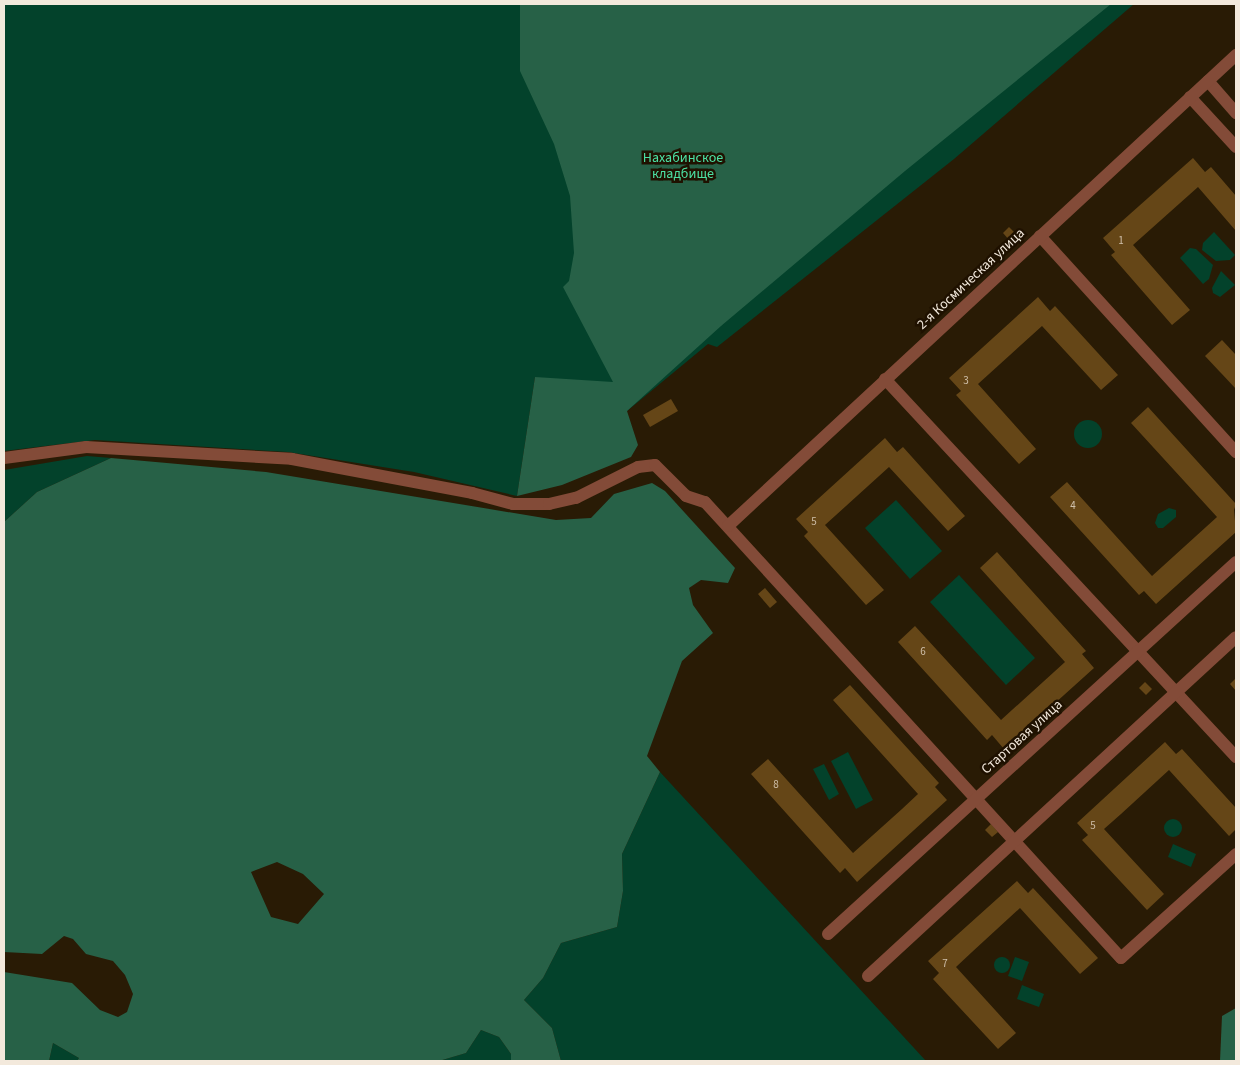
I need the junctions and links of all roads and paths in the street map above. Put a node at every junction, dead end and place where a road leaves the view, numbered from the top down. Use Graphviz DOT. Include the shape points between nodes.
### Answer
graph roads {
  1 [pos="1236,55"];
  2 [pos="1208,81"];
  3 [pos="1190,97"];
  4 [pos="1236,113"];
  5 [pos="1236,147"];
  6 [pos="1040,236"];
  7 [pos="885,379"];
  8 [pos="1236,452"];
  9 [pos="4,458"];
  10 [pos="728,526"];
  11 [pos="1236,562"];
  12 [pos="1236,637"];
  13 [pos="1138,651"];
  14 [pos="1176,692"];
  15 [pos="1236,757"];
  16 [pos="976,799"];
  17 [pos="1014,841"];
  18 [pos="1236,854"];
  19 [pos="828,934"];
  20 [pos="868,976"];
  1 -- 2 [label="street, 2-я Космическая улица"];
  2 -- 3 [label="street, 2-я Космическая улица"];
  2 -- 4 [label="street"];
  3 -- 5 [label="street"];
  3 -- 6 [label="street, 2-я Космическая улица"];
  6 -- 7 [label="street, 2-я Космическая улица"];
  6 -- 8 [label="street"];
  7 -- 10 [label="street, 2-я Космическая улица"];
  7 -- 13 [label="street"];
  9 -- 10 [label="street" via="86,447 292,460 472,493 513,504 550,504 576,498 638,467 655,465 686,496 706,502"];
  10 -- 16 [label="street"];
  11 -- 13 [label="street, Стартовая улица"];
  12 -- 14 [label="street"];
  13 -- 14 [label="street"];
  13 -- 16 [label="street, Стартовая улица"];
  14 -- 15 [label="street"];
  14 -- 17 [label="street"];
  16 -- 17 [label="street"];
  16 -- 19 [label="street, Стартовая улица"];
  17 -- 18 [label="street" via="1121,958"];
  17 -- 20 [label="street"];
}
